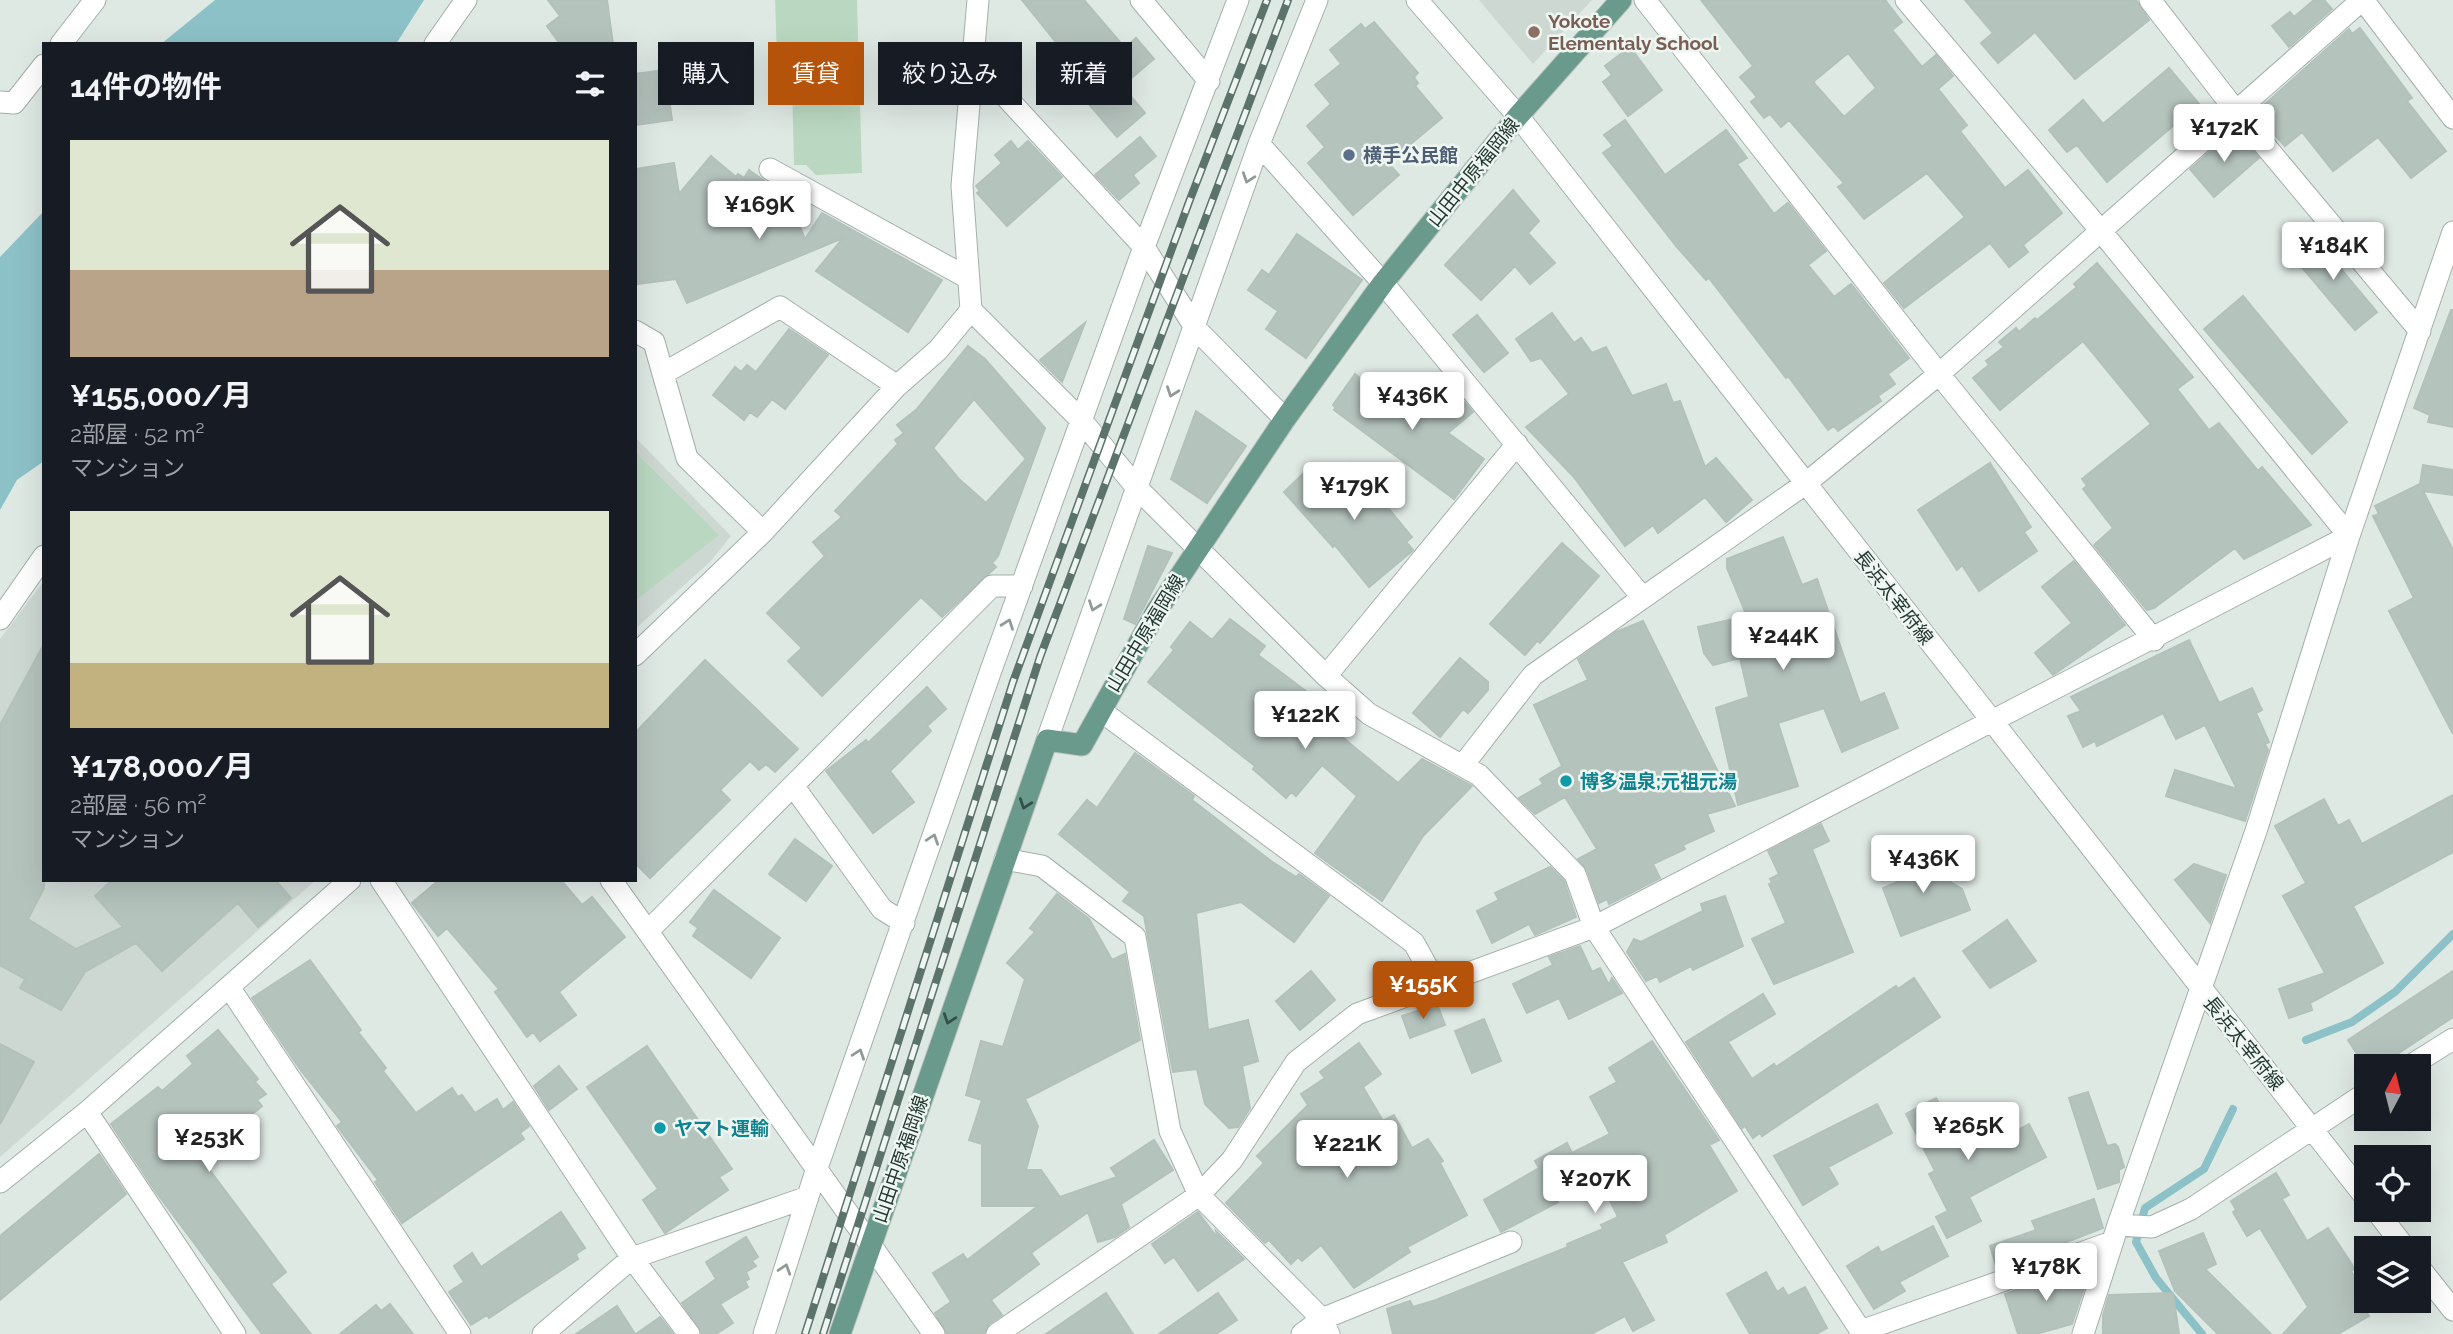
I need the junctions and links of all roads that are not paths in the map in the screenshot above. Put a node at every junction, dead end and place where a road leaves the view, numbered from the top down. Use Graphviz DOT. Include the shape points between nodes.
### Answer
graph roads {
  1 [pos="95,0"];
  2 [pos="466,0"];
  3 [pos="978,0"];
  4 [pos="1141,0"];
  5 [pos="1238,0"];
  6 [pos="1317,0"];
  7 [pos="1417,0"];
  8 [pos="1621,0"];
  9 [pos="1645,0"];
  10 [pos="1906,0"];
  11 [pos="2150,0"];
  12 [pos="2363,0"];
  13 [pos="63,42"];
  14 [pos="436,42"];
  15 [pos="974,42"];
  16 [pos="42,67"];
  17 [pos="1209,81"];
  18 [pos="0,103"];
  19 [pos="968,105"];
  20 [pos="1013,105"];
  21 [pos="2236,111"];
  22 [pos="1518,116"];
  23 [pos="2453,118"];
  24 [pos="1259,144"];
  25 [pos="770,169"];
  26 [pos="2101,231"];
  27 [pos="2453,232"];
  28 [pos="1144,247"];
  29 [pos="968,278"];
  30 [pos="1384,283"];
  31 [pos="971,310"];
  32 [pos="1196,329"];
  33 [pos="2420,331"];
  34 [pos="637,332"];
  35 [pos="664,373"];
  36 [pos="1939,374"];
  37 [pos="897,386"];
  38 [pos="1285,419"];
  39 [pos="1082,421"];
  40 [pos="1517,444"];
  41 [pos="1805,484"];
  42 [pos="1137,488"];
  43 [pos="763,532"];
  44 [pos="2349,536"];
  45 [pos="1197,549"];
  46 [pos="42,559"];
  47 [pos="1022,586"];
  48 [pos="1643,598"];
  49 [pos="0,619"];
  50 [pos="2154,640"];
  51 [pos="637,653"];
  52 [pos="1326,676"];
  53 [pos="1101,711"];
  54 [pos="1992,722"];
  55 [pos="1047,740"];
  56 [pos="1463,765"];
  57 [pos="794,787"];
  58 [pos="1005,859"];
  59 [pos="348,882"];
  60 [pos="381,882"];
  61 [pos="612,882"];
  62 [pos="904,923"];
  63 [pos="1594,927"];
  64 [pos="648,931"];
  65 [pos="1437,985"];
  66 [pos="229,987"];
  67 [pos="2202,990"];
  68 [pos="2453,1039"];
  69 [pos="2429,1054"];
  70 [pos="2354,1101"];
  71 [pos="87,1112"];
  72 [pos="2313,1130"];
  73 [pos="817,1168"];
  74 [pos="0,1182"];
  75 [pos="2354,1183"];
  76 [pos="1199,1195"];
  77 [pos="808,1198"];
  78 [pos="2385,1222"];
  79 [pos="2119,1230"];
  80 [pos="2396,1236"];
  81 [pos="1511,1242"];
  82 [pos="870,1247"];
  83 [pos="632,1258"];
  84 [pos="2431,1282"];
  85 [pos="2453,1310"];
  86 [pos="1326,1326"];
  87 [pos="1862,1333"];
  88 [pos="235,1334"];
  89 [pos="460,1334"];
  90 [pos="542,1334"];
  91 [pos="688,1334"];
  92 [pos="764,1334"];
  93 [pos="841,1334"];
  94 [pos="934,1334"];
  95 [pos="997,1334"];
  96 [pos="1302,1334"];
  97 [pos="2084,1334"];
  1 -- 13 [label="street"];
  2 -- 14 [label="street"];
  3 -- 15 [label="street"];
  4 -- 17 [label="street"];
  5 -- 17 [label="street"];
  6 -- 24 [label="street"];
  7 -- 22 [label="street, 長浜太宰府線"];
  8 -- 22 [label="main road, 山田中原福岡線"];
  9 -- 36 [label="street"];
  10 -- 26 [label="street"];
  11 -- 21 [label="street"];
  12 -- 21 [label="street"];
  12 -- 23 [label="street"];
  16 -- 18 [label="street" via="13,103"];
  17 -- 28 [label="street"];
  19 -- 29 [label="street" via="962,186"];
  20 -- 28 [label="street"];
  21 -- 26 [label="street"];
  21 -- 33 [label="street"];
  22 -- 30 [label="main road, 山田中原福岡線"];
  22 -- 41 [label="street, 長浜太宰府線"];
  24 -- 30 [label="street"];
  24 -- 32 [label="street, one-way"];
  25 -- 29 [label="street"];
  26 -- 36 [label="street"];
  26 -- 44 [label="street"];
  27 -- 33 [label="street"];
  28 -- 32 [label="street"];
  28 -- 39 [label="street"];
  29 -- 31 [label="street"];
  30 -- 38 [label="main road, 山田中原福岡線"];
  30 -- 40 [label="street"];
  31 -- 37 [label="street" via="938,350"];
  31 -- 39 [label="street"];
  32 -- 38 [label="street"];
  32 -- 42 [label="street, one-way"];
  33 -- 44 [label="street"];
  34 -- 35 [label="street" via="654,342"];
  35 -- 37 [label="street" via="780,307"];
  35 -- 43 [label="street" via="687,458"];
  36 -- 41 [label="street"];
  36 -- 50 [label="street"];
  37 -- 43 [label="street"];
  38 -- 45 [label="main road, 山田中原福岡線"];
  39 -- 42 [label="street"];
  39 -- 47 [label="street"];
  40 -- 48 [label="street"];
  40 -- 52 [label="street"];
  41 -- 48 [label="street"];
  41 -- 54 [label="street, 長浜太宰府線"];
  42 -- 45 [label="street"];
  42 -- 55 [label="street, one-way"];
  43 -- 51 [label="street"];
  44 -- 50 [label="street"];
  44 -- 67 [label="street"];
  45 -- 52 [label="street"];
  45 -- 53 [label="main road, 山田中原福岡線"];
  46 -- 49 [label="street"];
  47 -- 57 [label="street" via="992,586"];
  62 -- 47 [label="street, one-way"];
  48 -- 56 [label="street" via="1533,675"];
  50 -- 54 [label="street"];
  52 -- 56 [label="street" via="1369,714"];
  53 -- 55 [label="main road, 山田中原福岡線" via="1082,745"];
  53 -- 65 [label="street" via="1414,943"];
  54 -- 63 [label="street"];
  54 -- 67 [label="street, 長浜太宰府線"];
  55 -- 58 [label="main road, 山田中原福岡線, one-way"];
  56 -- 63 [label="street" via="1479,775 1575,874"];
  57 -- 62 [label="street" via="882,909"];
  57 -- 64 [label="street"];
  58 -- 76 [label="street" via="1042,866 1135,937 1170,1131"];
  58 -- 82 [label="main road, 山田中原福岡線, one-way"];
  59 -- 66 [label="street"];
  60 -- 83 [label="street"];
  61 -- 64 [label="street"];
  73 -- 62 [label="street, one-way"];
  63 -- 65 [label="street"];
  63 -- 87 [label="street"];
  64 -- 73 [label="street"];
  65 -- 76 [label="street" via="1357,1014 1296,1062 1232,1160"];
  66 -- 71 [label="street"];
  66 -- 89 [label="street"];
  67 -- 72 [label="street, 長浜太宰府線"];
  67 -- 79 [label="street"];
  68 -- 69 [label="street"];
  70 -- 72 [label="street"];
  71 -- 74 [label="street"];
  71 -- 88 [label="street"];
  72 -- 75 [label="street, 長浜太宰府線"];
  72 -- 79 [label="street" via="2191,1209 2152,1227"];
  73 -- 77 [label="street"];
  73 -- 82 [label="street"];
  76 -- 86 [label="street"];
  76 -- 95 [label="street"];
  77 -- 83 [label="street"];
  92 -- 77 [label="street, one-way"];
  78 -- 80 [label="street"];
  79 -- 87 [label="street"];
  79 -- 97 [label="street"];
  81 -- 86 [label="street"];
  82 -- 93 [label="main road, 山田中原福岡線"];
  82 -- 94 [label="street"];
  83 -- 90 [label="street"];
  83 -- 91 [label="street"];
  84 -- 85 [label="street"];
  86 -- 96 [label="street"];
}
